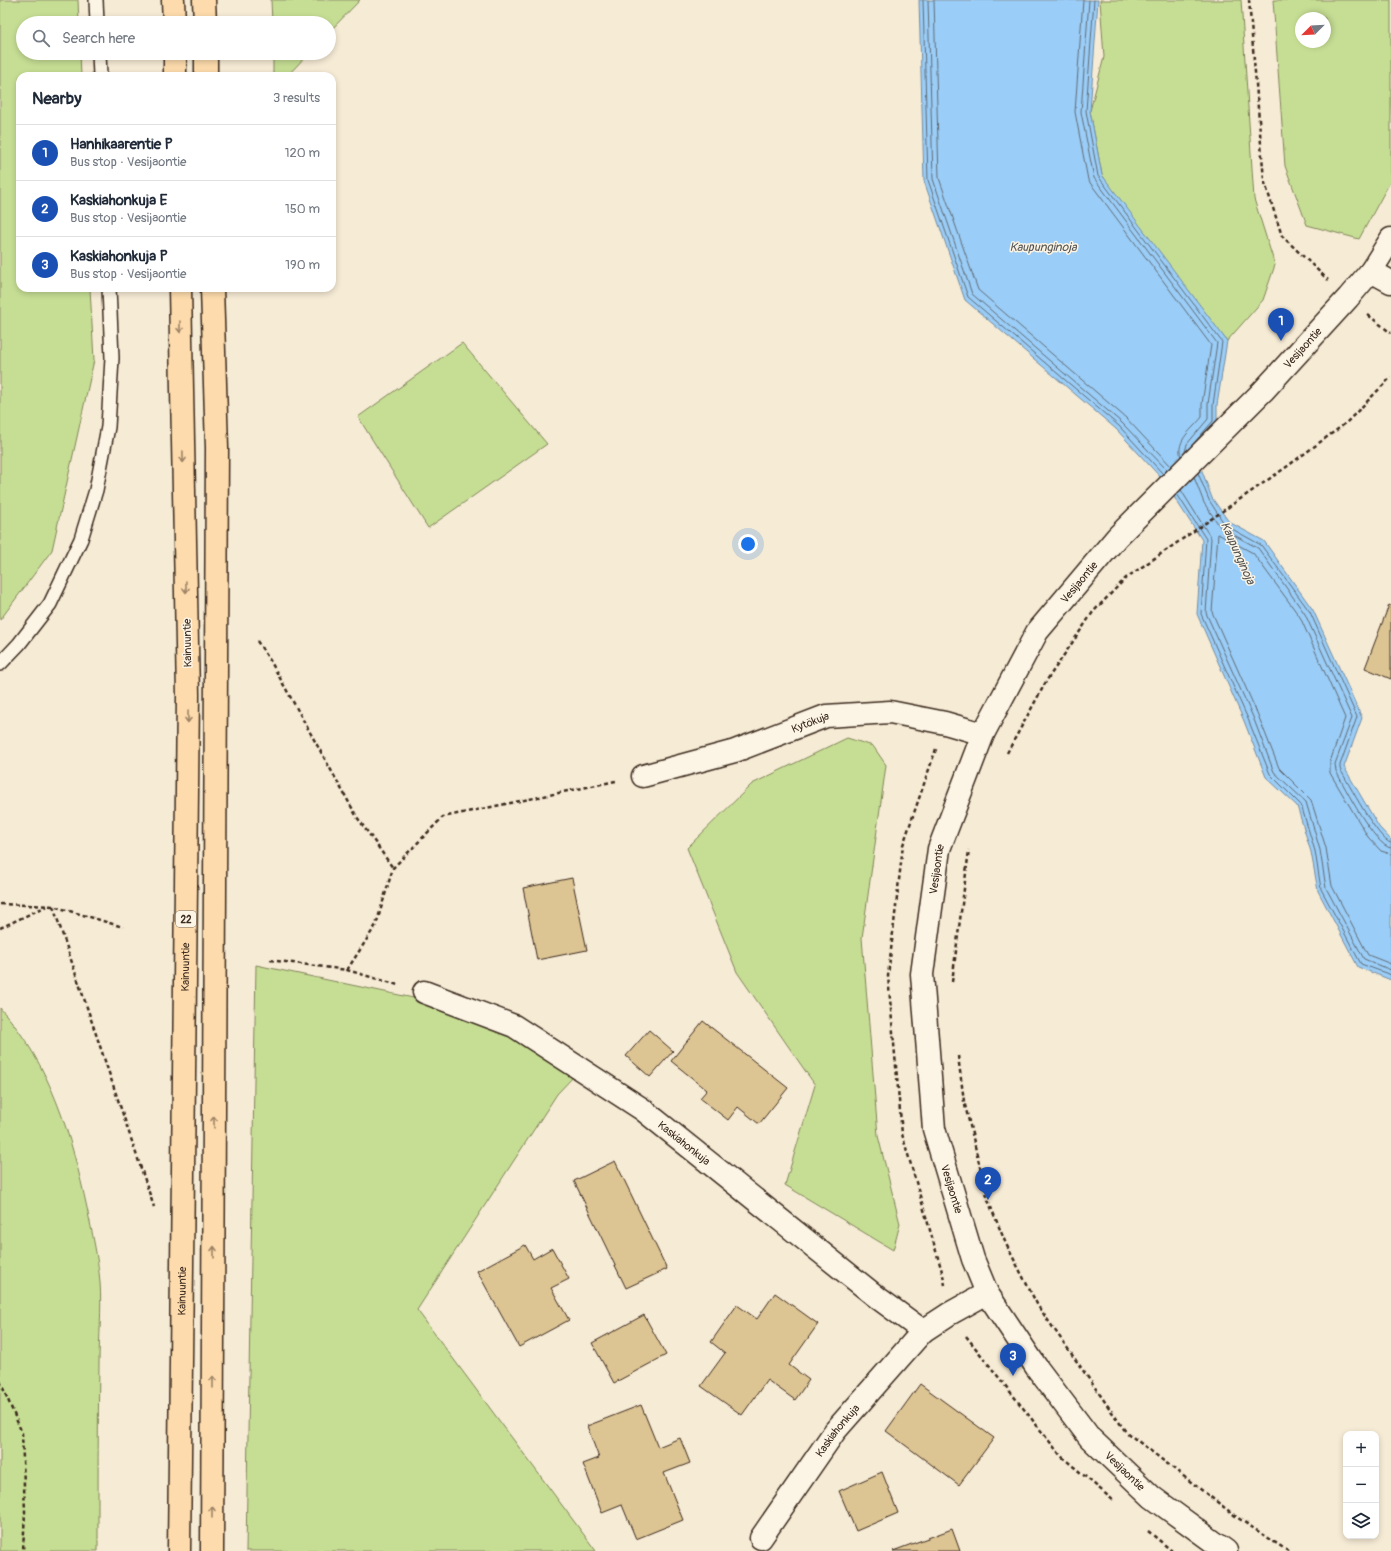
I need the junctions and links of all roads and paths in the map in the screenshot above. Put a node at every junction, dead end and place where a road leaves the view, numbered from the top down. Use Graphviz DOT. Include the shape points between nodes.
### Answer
graph roads {
  1 [pos="96,0"];
  2 [pos="173,0"];
  3 [pos="204,0"];
  4 [pos="1249,0"];
  5 [pos="97,16"];
  6 [pos="174,16"];
  7 [pos="205,16"];
  8 [pos="99,60"];
  9 [pos="174,60"];
  10 [pos="206,60"];
  11 [pos="100,72"];
  12 [pos="175,72"];
  13 [pos="206,72"];
  14 [pos="1391,239"];
  15 [pos="1371,271"];
  16 [pos="1391,282"];
  17 [pos="109,292"];
  18 [pos="180,292"];
  19 [pos="212,292"];
  20 [pos="1348,298"];
  21 [pos="1391,334"];
  22 [pos="1391,378"];
  23 [pos="257,641"];
  24 [pos="0,664"];
  25 [pos="983,734"];
  26 [pos="1005,757"];
  27 [pos="642,776"];
  28 [pos="970,848"];
  29 [pos="393,868"];
  30 [pos="0,904"];
  31 [pos="47,906"];
  32 [pos="53,906"];
  33 [pos="122,927"];
  34 [pos="0,928"];
  35 [pos="270,960"];
  36 [pos="347,970"];
  37 [pos="952,982"];
  38 [pos="424,992"];
  39 [pos="957,1054"];
  40 [pos="155,1211"];
  41 [pos="987,1293"];
  42 [pos="923,1331"];
  43 [pos="0,1381"];
  44 [pos="761,1538"];
  45 [pos="22,1551"];
  46 [pos="179,1551"];
  47 [pos="212,1551"];
  48 [pos="1226,1551"];
  49 [pos="1288,1551"];
  1 -- 5 [label="lane"];
  2 -- 6 [label="highway"];
  3 -- 7 [label="highway"];
  4 -- 20 [label="path" via="1264,180 1282,236"];
  8 -- 11 [label="lane"];
  9 -- 12 [label="highway"];
  10 -- 13 [label="highway"];
  14 -- 15 [label="street, Vesijaontie"];
  15 -- 16 [label="street"];
  15 -- 20 [label="street, Vesijaontie"];
  17 -- 24 [label="lane" via="112,358 108,420 96,490 81,540 50,604"];
  18 -- 46 [label="highway, Kainuuntie / 22, one-way" via="188,695"];
  47 -- 19 [label="highway, one-way" via="217,464"];
  20 -- 21 [label="path"];
  20 -- 25 [label="street, Vesijaontie" via="1263,391 1117,537 1037,632"];
  22 -- 26 [label="path" via="1346,423 1126,578 1093,612 1051,673"];
  23 -- 29 [label="path" via="357,818"];
  25 -- 27 [label="street, Kytökuja" via="890,712 826,716 735,750"];
  25 -- 41 [label="street, Vesijaontie" via="939,849 922,974 934,1129 972,1259"];
  27 -- 29 [label="path" via="443,817"];
  28 -- 37 [label="path"];
  29 -- 36 [label="path" via="376,925"];
  30 -- 31 [label="path"];
  31 -- 32 [label="path"];
  31 -- 34 [label="path"];
  32 -- 33 [label="path"];
  32 -- 40 [label="path"];
  35 -- 36 [label="path"];
  36 -- 38 [label="path"];
  38 -- 42 [label="street, Kaskiahonkuja" via="514,1026 642,1109 878,1298"];
  39 -- 49 [label="path" via="964,1101 988,1200 1006,1244 1038,1306 1126,1432 1238,1518"];
  41 -- 42 [label="street, Kaskiahonkuja"];
  41 -- 48 [label="street, Vesijaontie" via="1036,1368 1090,1438 1152,1497"];
  42 -- 44 [label="street, Kaskiahonkuja" via="834,1431"];
  43 -- 45 [label="path" via="22,1433 25,1512"];
}
